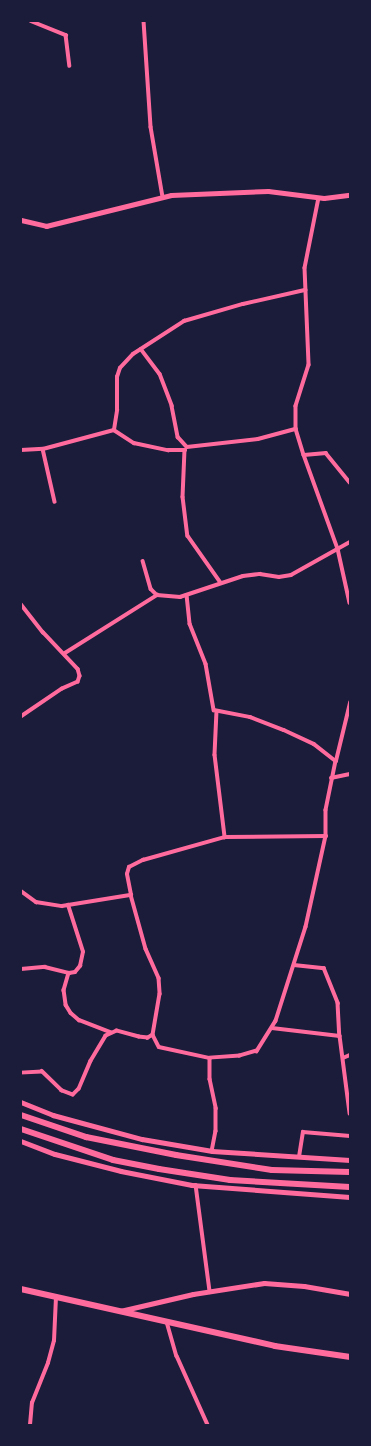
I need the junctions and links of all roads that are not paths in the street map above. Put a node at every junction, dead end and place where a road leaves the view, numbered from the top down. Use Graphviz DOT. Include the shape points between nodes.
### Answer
graph roads {
  1 [pos="31,21"];
  2 [pos="144,21"];
  3 [pos="70,66"];
  4 [pos="350,195"];
  5 [pos="163,197"];
  6 [pos="319,198"];
  7 [pos="21,220"];
  8 [pos="305,290"];
  9 [pos="141,349"];
  10 [pos="296,429"];
  11 [pos="114,430"];
  12 [pos="43,449"];
  13 [pos="186,449"];
  14 [pos="21,450"];
  15 [pos="304,455"];
  16 [pos="350,483"];
  17 [pos="55,502"];
  18 [pos="350,542"];
  19 [pos="338,550"];
  20 [pos="143,562"];
  21 [pos="221,583"];
  22 [pos="157,595"];
  23 [pos="187,595"];
  24 [pos="350,603"];
  25 [pos="21,604"];
  26 [pos="65,653"];
  27 [pos="350,703"];
  28 [pos="217,711"];
  29 [pos="21,717"];
  30 [pos="336,761"];
  31 [pos="350,774"];
  32 [pos="331,778"];
  33 [pos="326,836"];
  34 [pos="225,837"];
  35 [pos="21,891"];
  36 [pos="131,895"];
  37 [pos="68,905"];
  38 [pos="294,964"];
  39 [pos="21,969"];
  40 [pos="69,973"];
  41 [pos="272,1028"];
  42 [pos="111,1032"];
  43 [pos="153,1034"];
  44 [pos="340,1036"];
  45 [pos="350,1055"];
  46 [pos="210,1058"];
  47 [pos="343,1058"];
  48 [pos="21,1073"];
  49 [pos="21,1102"];
  50 [pos="350,1113"];
  51 [pos="21,1115"];
  52 [pos="21,1129"];
  53 [pos="350,1136"];
  54 [pos="21,1141"];
  55 [pos="212,1151"];
  56 [pos="299,1158"];
  57 [pos="350,1160"];
  58 [pos="350,1172"];
  59 [pos="196,1186"];
  60 [pos="350,1188"];
  61 [pos="350,1197"];
  62 [pos="21,1289"];
  63 [pos="210,1292"];
  64 [pos="350,1294"];
  65 [pos="56,1297"];
  66 [pos="119,1312"];
  67 [pos="167,1322"];
  68 [pos="350,1357"];
  69 [pos="30,1425"];
  70 [pos="208,1425"];
  1 -- 3 [label="street" via="66,35"];
  2 -- 5 [label="street" via="151,127"];
  4 -- 6 [label="main road"];
  5 -- 6 [label="main road" via="268,191"];
  5 -- 7 [label="main road" via="46,226"];
  6 -- 8 [label="street" via="309,241"];
  8 -- 9 [label="street" via="243,304 184,322"];
  8 -- 10 [label="street" via="309,365 296,406"];
  9 -- 11 [label="street" via="120,368 117,377"];
  9 -- 13 [label="street" via="160,374 172,406 178,437"];
  10 -- 13 [label="street" via="258,439"];
  10 -- 15 [label="street"];
  11 -- 12 [label="street"];
  11 -- 13 [label="street" via="134,443 168,450"];
  12 -- 14 [label="street"];
  12 -- 17 [label="street"];
  13 -- 21 [label="street" via="183,497 188,536"];
  15 -- 16 [label="street" via="326,453"];
  15 -- 19 [label="street"];
  18 -- 19 [label="street"];
  19 -- 21 [label="street" via="291,575 279,577 260,574"];
  19 -- 24 [label="street"];
  20 -- 22 [label="street" via="146,578"];
  21 -- 23 [label="street"];
  22 -- 23 [label="street"];
  22 -- 26 [label="street"];
  23 -- 28 [label="street" via="190,624 206,664 213,707"];
  25 -- 26 [label="street" via="43,632"];
  26 -- 29 [label="street" via="78,669 78,682 62,689"];
  27 -- 30 [label="street"];
  28 -- 30 [label="street" via="250,717 284,730 314,744"];
  28 -- 34 [label="street" via="215,755"];
  30 -- 32 [label="street"];
  31 -- 32 [label="street"];
  32 -- 33 [label="street" via="326,810"];
  33 -- 34 [label="street"];
  33 -- 38 [label="street" via="306,927"];
  34 -- 36 [label="street" via="134,863 129,867 127,874"];
  35 -- 37 [label="street" via="36,902"];
  36 -- 37 [label="street"];
  36 -- 43 [label="street" via="146,950 159,978 160,994"];
  37 -- 40 [label="street" via="83,952 80,966 75,972"];
  38 -- 41 [label="street"];
  38 -- 44 [label="street" via="324,968 338,1003"];
  39 -- 40 [label="street" via="45,967"];
  40 -- 42 [label="street" via="64,990 66,1005 71,1013 79,1020"];
  41 -- 44 [label="street"];
  41 -- 46 [label="street" via="257,1050 240,1056"];
  42 -- 43 [label="street" via="122,1031 148,1038"];
  42 -- 48 [label="street" via="91,1062 79,1089 73,1095 62,1091 42,1072"];
  43 -- 46 [label="street" via="159,1047"];
  44 -- 47 [label="street"];
  45 -- 47 [label="street"];
  46 -- 55 [label="street" via="210,1079 216,1108 216,1131"];
  47 -- 50 [label="street"];
  49 -- 55 [label="street" via="53,1115 142,1139"];
  51 -- 58 [label="highway" via="86,1137 176,1155 272,1170"];
  52 -- 60 [label="highway" via="113,1160 159,1170 230,1180"];
  53 -- 56 [label="street" via="303,1132"];
  54 -- 59 [label="street" via="54,1154"];
  55 -- 56 [label="street"];
  56 -- 57 [label="street"];
  59 -- 61 [label="street"];
  59 -- 63 [label="street"];
  62 -- 65 [label="main road"];
  63 -- 64 [label="main road" via="264,1283"];
  63 -- 66 [label="main road"];
  65 -- 66 [label="main road"];
  65 -- 69 [label="street" via="54,1341 32,1403"];
  66 -- 67 [label="main road"];
  67 -- 68 [label="main road" via="275,1346"];
  67 -- 70 [label="street" via="177,1356"];
}
